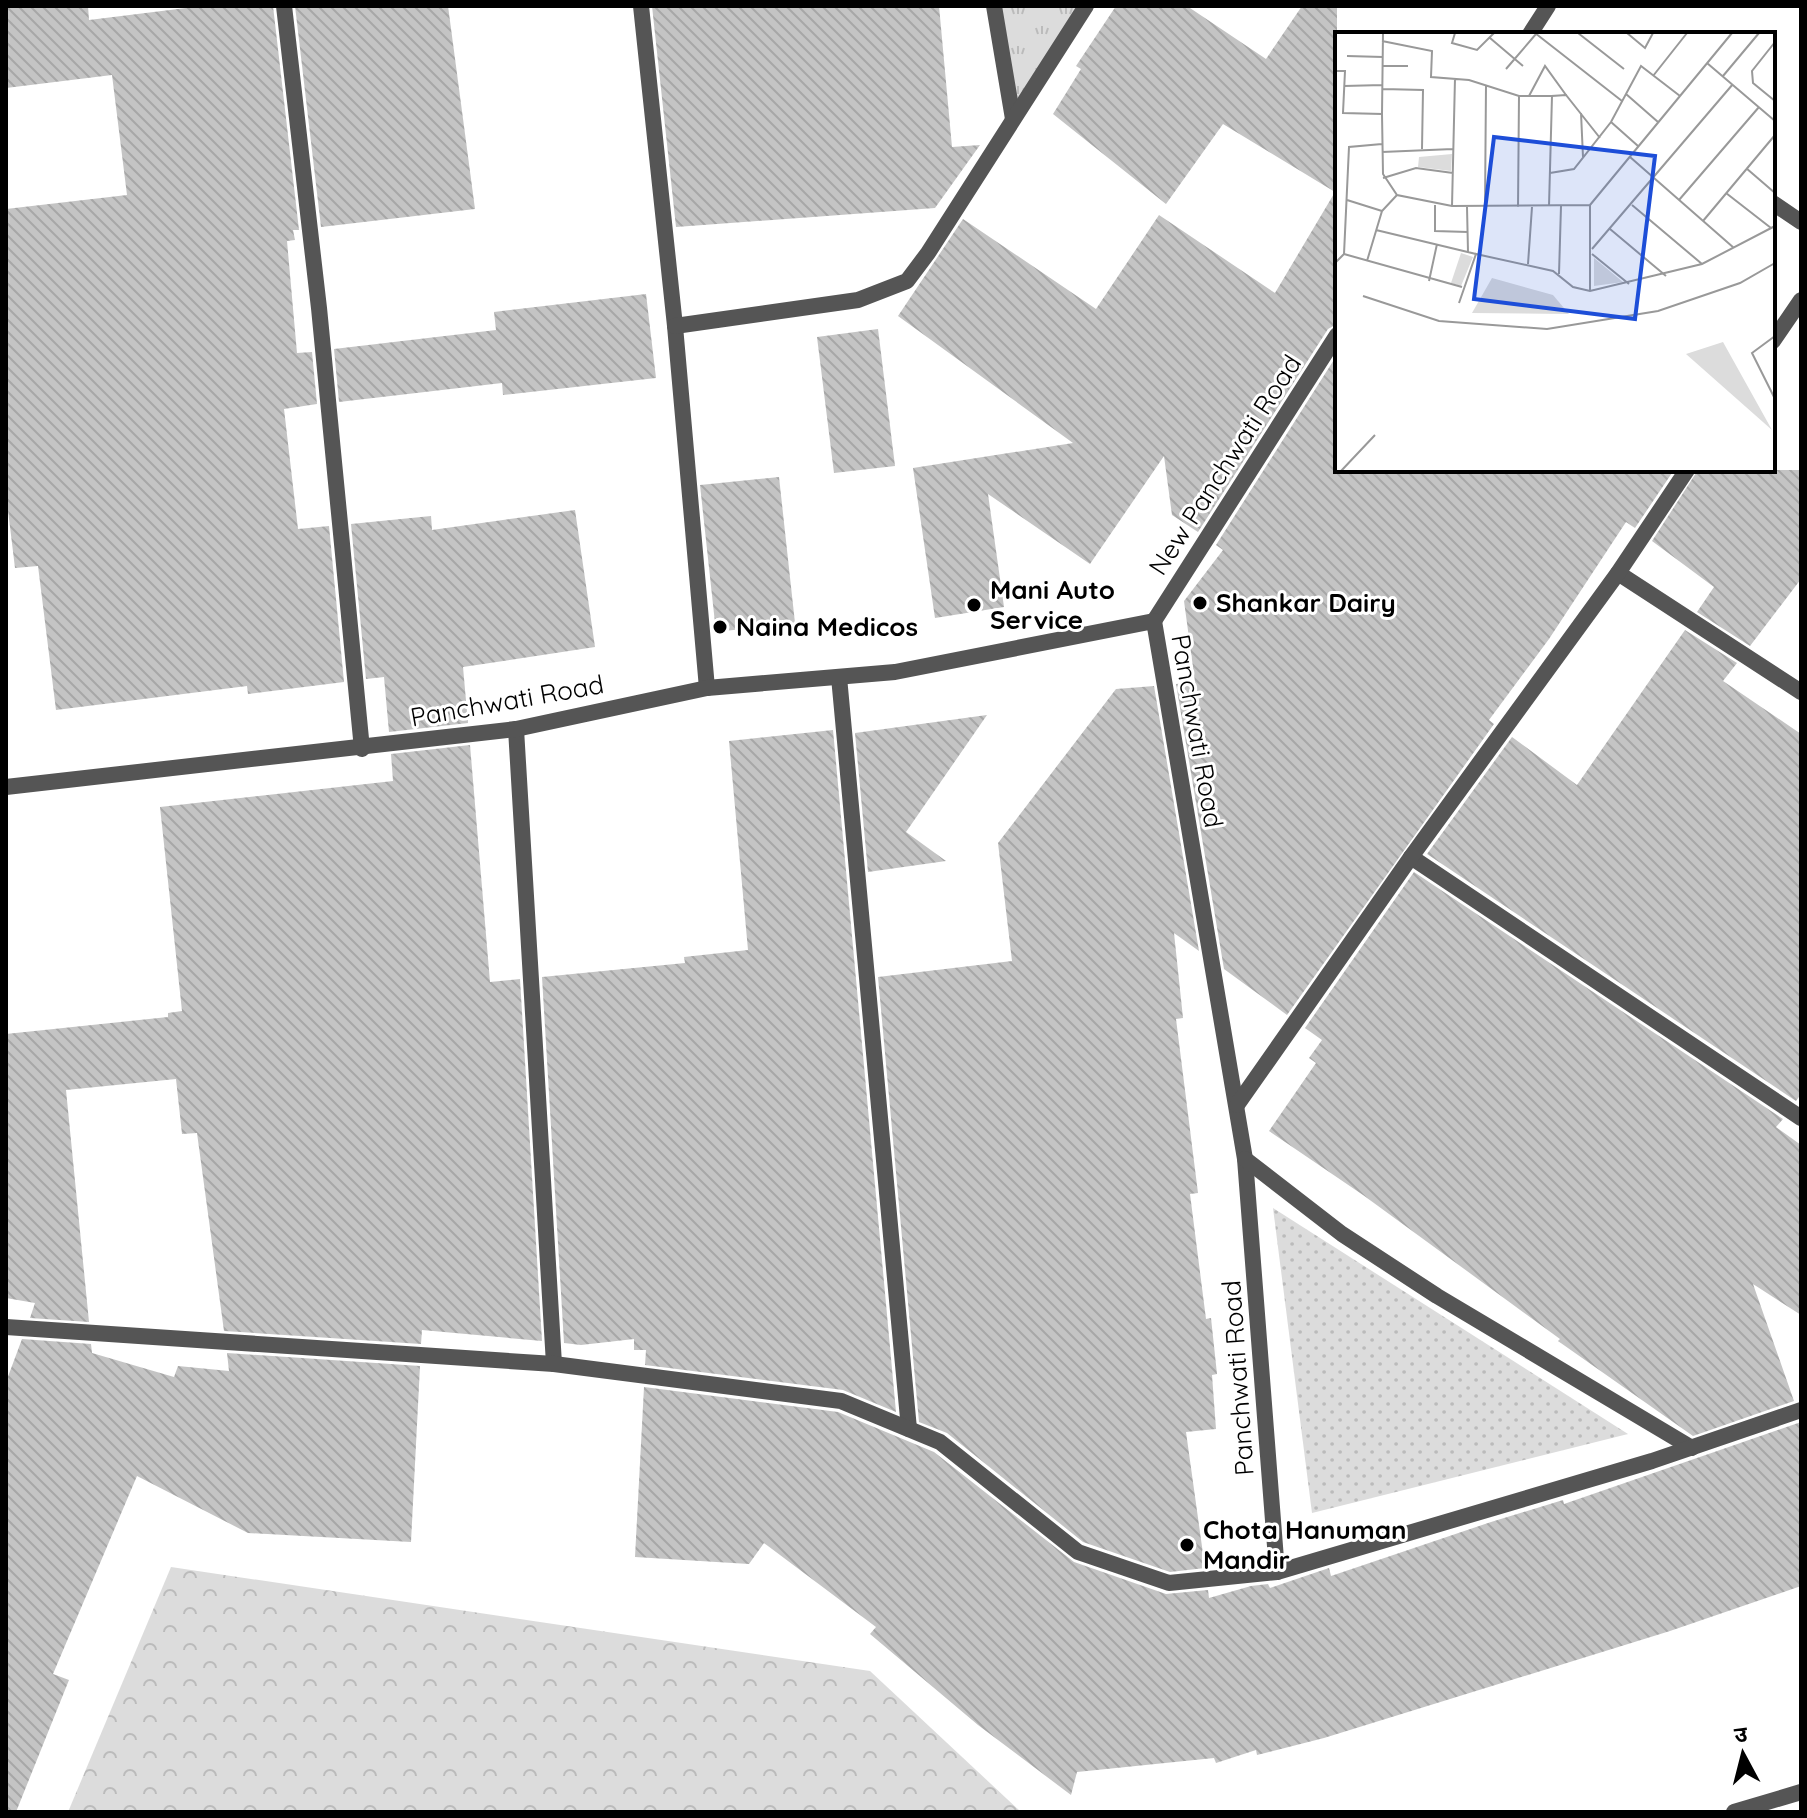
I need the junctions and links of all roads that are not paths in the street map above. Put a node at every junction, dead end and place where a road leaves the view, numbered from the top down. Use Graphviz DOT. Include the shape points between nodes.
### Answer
graph roads {
  1 [pos="284,6"];
  2 [pos="641,6"];
  3 [pos="994,6"];
  4 [pos="1086,6"];
  5 [pos="1548,6"];
  6 [pos="1531,32"];
  7 [pos="1013,119"];
  8 [pos="1775,204"];
  9 [pos="1801,222"];
  10 [pos="1801,300"];
  11 [pos="675,326"];
  12 [pos="1335,338"];
  13 [pos="1775,338"];
  14 [pos="1686,472"];
  15 [pos="1618,573"];
  16 [pos="1154,621"];
  17 [pos="839,677"];
  18 [pos="707,688"];
  19 [pos="1801,692"];
  20 [pos="516,729"];
  21 [pos="362,749"];
  22 [pos="6,787"];
  23 [pos="1411,857"];
  24 [pos="1237,1105"];
  25 [pos="1801,1118"];
  26 [pos="1245,1159"];
  27 [pos="6,1327"];
  28 [pos="554,1364"];
  29 [pos="1801,1410"];
  30 [pos="909,1429"];
  31 [pos="1692,1448"];
  32 [pos="1277,1572"];
  33 [pos="1801,1792"];
  34 [pos="1734,1812"];
  1 -- 21 [label="street"];
  2 -- 11 [label="street"];
  3 -- 7 [label="street"];
  4 -- 7 [label="street"];
  5 -- 6 [label="street"];
  7 -- 11 [label="street" via="907,281 858,300"];
  8 -- 9 [label="street"];
  10 -- 13 [label="street"];
  11 -- 18 [label="street"];
  12 -- 16 [label="street, New Panchwati Road"];
  14 -- 15 [label="street"];
  15 -- 19 [label="street"];
  15 -- 23 [label="street"];
  16 -- 17 [label="street, Panchwati Road" via="895,672"];
  16 -- 24 [label="street, Panchwati Road"];
  17 -- 18 [label="street, Panchwati Road"];
  17 -- 30 [label="street"];
  18 -- 20 [label="street, Panchwati Road"];
  20 -- 21 [label="street, Panchwati Road"];
  20 -- 28 [label="street"];
  21 -- 22 [label="street, Panchwati Road"];
  23 -- 24 [label="street"];
  23 -- 25 [label="street"];
  24 -- 26 [label="street, Panchwati Road"];
  26 -- 31 [label="street" via="1413,1281"];
  26 -- 32 [label="street, Panchwati Road"];
  27 -- 28 [label="street"];
  28 -- 30 [label="street" via="841,1401"];
  29 -- 31 [label="street"];
  30 -- 32 [label="street" via="940,1442 1078,1552 1169,1583"];
  31 -- 32 [label="street"];
  33 -- 34 [label="street"];
}
